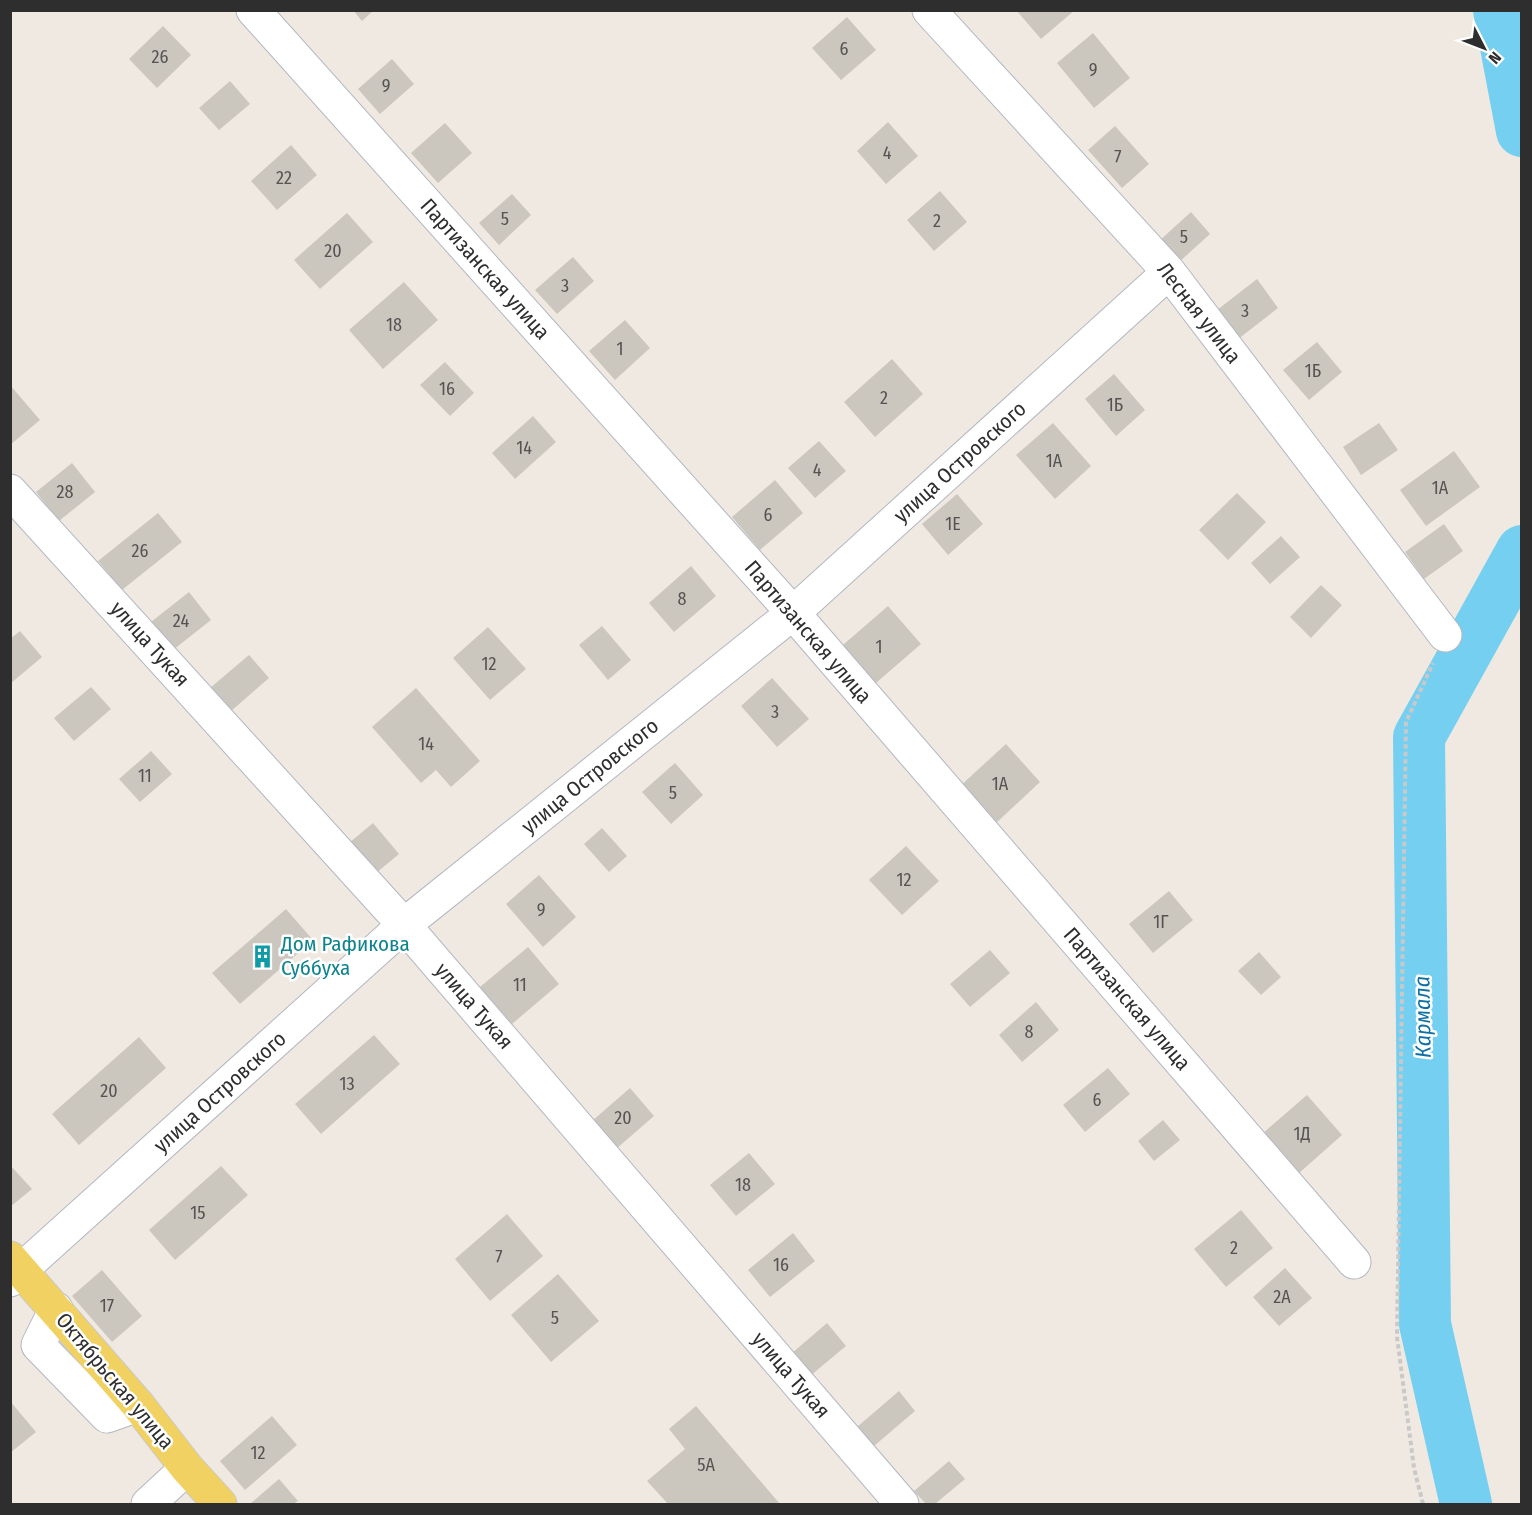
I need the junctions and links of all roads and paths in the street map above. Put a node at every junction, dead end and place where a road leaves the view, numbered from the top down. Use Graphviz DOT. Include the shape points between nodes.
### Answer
graph roads {
  1 [pos="253,10"];
  2 [pos="928,10"];
  3 [pos="1169,272"];
  4 [pos="10,490"];
  5 [pos="793,613"];
  6 [pos="1445,635"];
  7 [pos="404,925"];
  8 [pos="1354,1262"];
  9 [pos="14,1270"];
  10 [pos="187,1468"];
  11 [pos="148,1504"];
  12 [pos="220,1504"];
  13 [pos="902,1504"];
  14 [pos="1423,1504"];
  1 -- 5 [label="street, Партизанская улица"];
  2 -- 3 [label="street, Лесная улица"];
  3 -- 5 [label="street, улица Островского"];
  3 -- 6 [label="street, Лесная улица"];
  4 -- 7 [label="street, улица Тукая"];
  5 -- 7 [label="street, улица Островского"];
  5 -- 8 [label="street, Партизанская улица"];
  6 -- 14 [label="path" via="1406,722 1397,1337 1414,1468"];
  7 -- 9 [label="street, улица Островского"];
  7 -- 13 [label="street, улица Тукая"];
  9 -- 10 [label="main road, Октябрьская улица" via="56,1309"];
  10 -- 11 [label="street"];
  10 -- 12 [label="main road, Октябрьская улица"];
}
